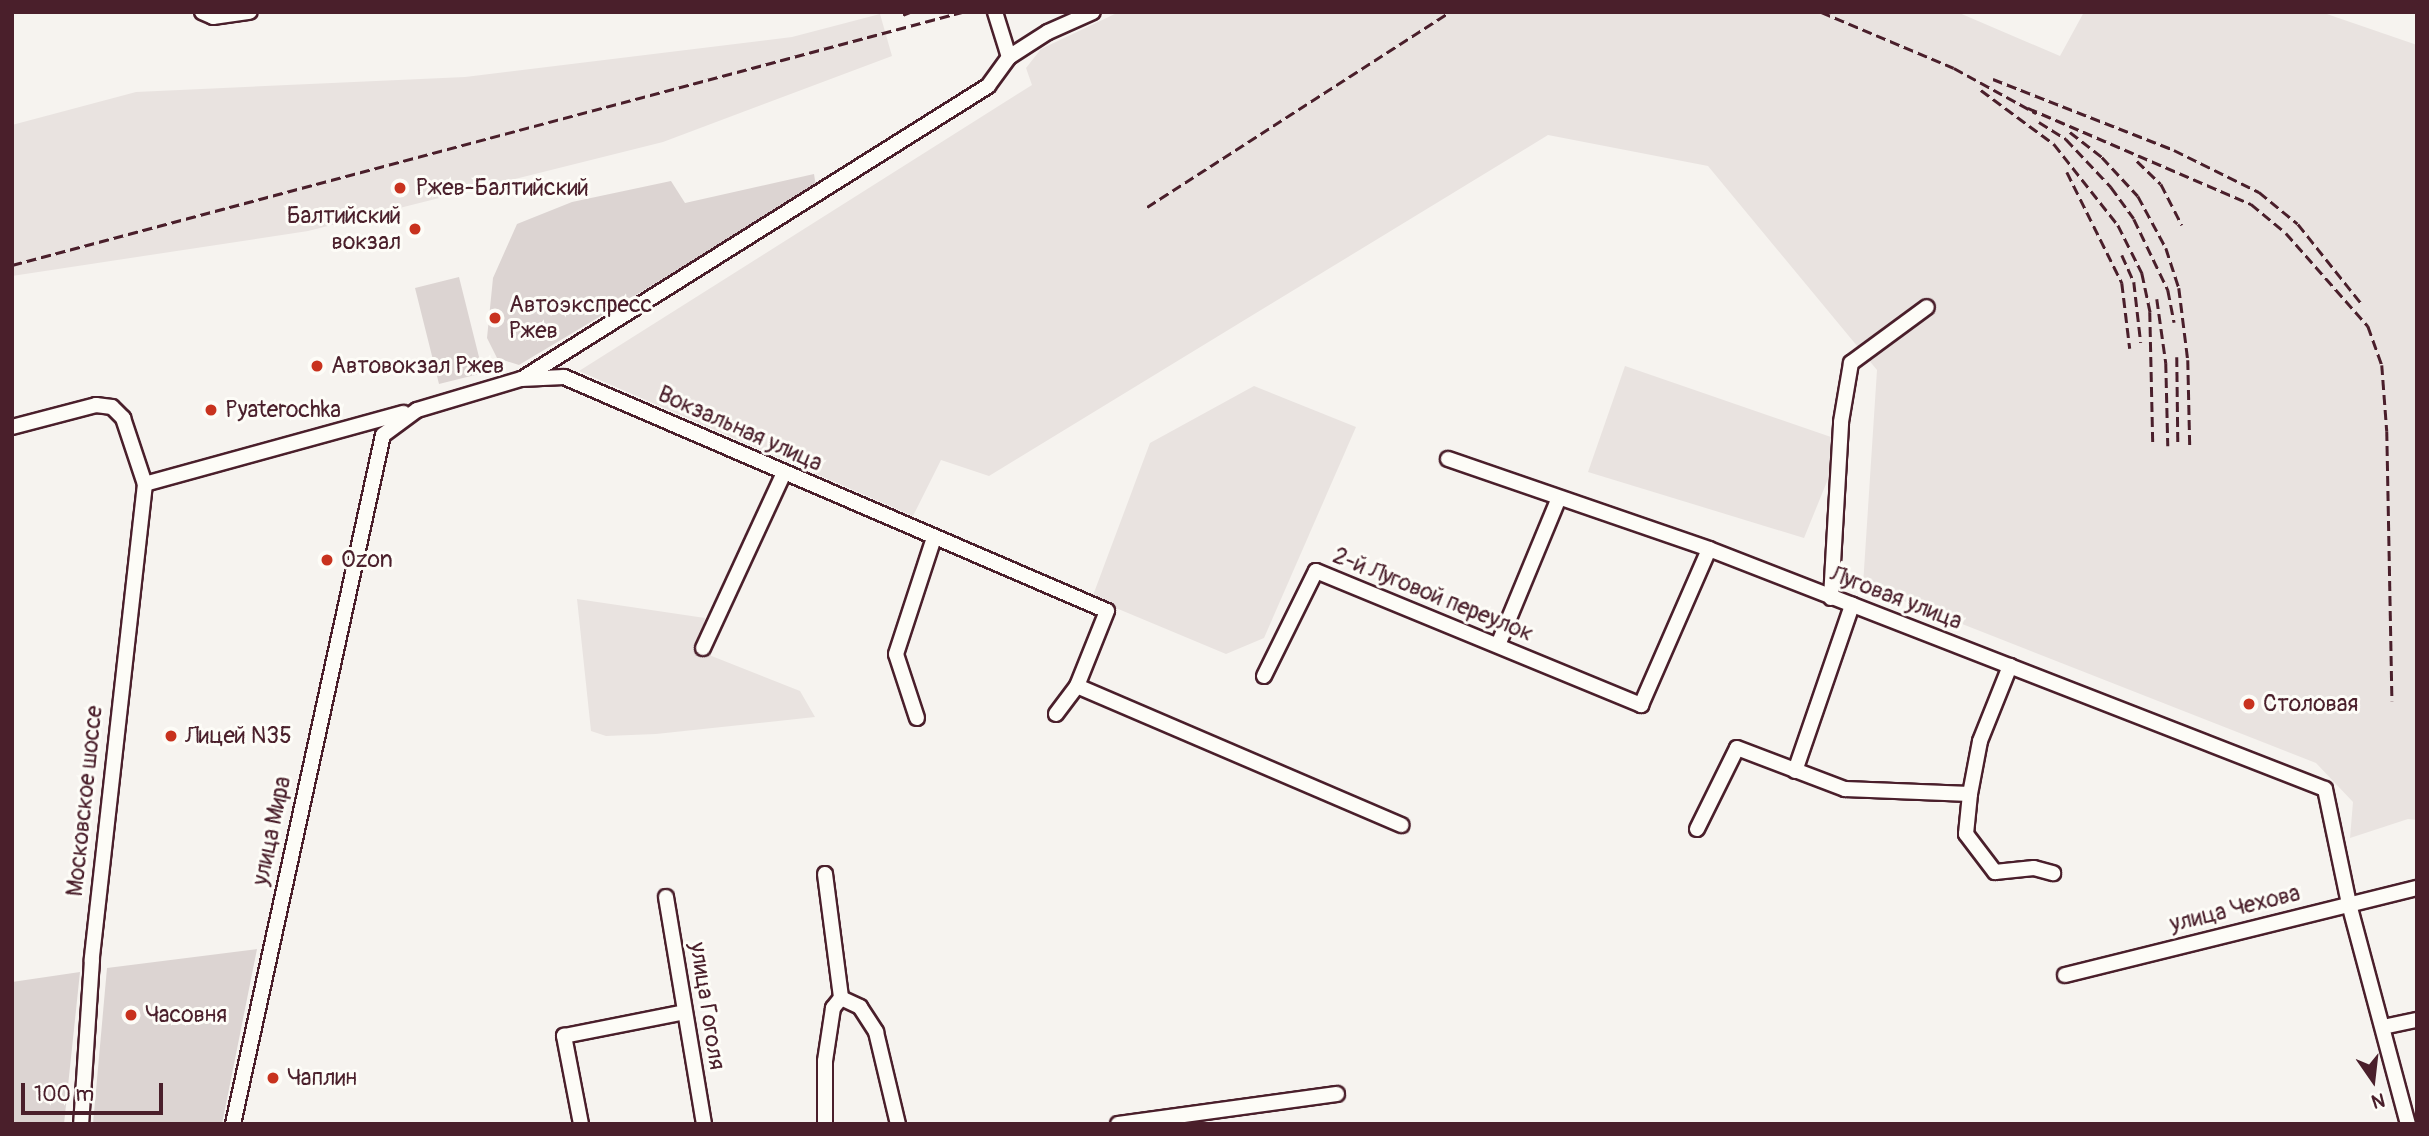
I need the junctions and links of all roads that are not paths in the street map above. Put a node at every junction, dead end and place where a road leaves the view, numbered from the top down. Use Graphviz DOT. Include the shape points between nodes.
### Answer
graph roads {
  1 [pos="202,12"];
  2 [pos="250,12"];
  3 [pos="995,12"];
  4 [pos="1093,12"];
  5 [pos="1009,58"];
  6 [pos="1927,307"];
  7 [pos="522,379"];
  8 [pos="416,410"];
  9 [pos="358,426"];
  10 [pos="12,427"];
  11 [pos="1448,459"];
  12 [pos="376,466"];
  13 [pos="784,473"];
  14 [pos="145,484"];
  15 [pos="1558,500"];
  16 [pos="934,538"];
  17 [pos="1709,550"];
  18 [pos="1831,598"];
  19 [pos="1852,605"];
  20 [pos="1498,645"];
  21 [pos="703,648"];
  22 [pos="2010,666"];
  23 [pos="1264,676"];
  24 [pos="1077,686"];
  25 [pos="1056,714"];
  26 [pos="917,719"];
  27 [pos="1795,771"];
  28 [pos="1970,794"];
  29 [pos="1402,825"];
  30 [pos="1697,829"];
  31 [pos="2053,873"];
  32 [pos="825,874"];
  33 [pos="2417,888"];
  34 [pos="666,897"];
  35 [pos="2349,904"];
  36 [pos="2065,975"];
  37 [pos="841,998"];
  38 [pos="685,1012"];
  39 [pos="2417,1020"];
  40 [pos="2383,1027"];
  41 [pos="1336,1094"];
  42 [pos="81,1124"];
  43 [pos="233,1124"];
  44 [pos="581,1124"];
  45 [pos="704,1124"];
  46 [pos="825,1124"];
  47 [pos="898,1124"];
  48 [pos="1118,1124"];
  49 [pos="2408,1124"];
  1 -- 2 [label="street" via="213,18"];
  3 -- 5 [label="street"];
  4 -- 5 [label="street" via="1048,32"];
  5 -- 7 [label="street" via="988,86"];
  6 -- 18 [label="street" via="1851,363 1841,422"];
  7 -- 8 [label="street, Вокзальная улица"];
  7 -- 13 [label="street, Вокзальная улица" via="564,377"];
  8 -- 9 [label="street"];
  8 -- 12 [label="street, Вокзальная улица" via="383,435"];
  9 -- 12 [label="street" via="375,434"];
  9 -- 14 [label="street"];
  10 -- 14 [label="street" via="96,405 112,407 123,418"];
  11 -- 15 [label="street, Луговая улица"];
  12 -- 43 [label="street, улица Мира"];
  13 -- 16 [label="street, Вокзальная улица"];
  13 -- 21 [label="street"];
  14 -- 42 [label="street, Московское шоссе" via="92,960"];
  15 -- 17 [label="street, Луговая улица"];
  15 -- 20 [label="street"];
  16 -- 24 [label="street, Вокзальная улица" via="1107,611"];
  16 -- 26 [label="street" via="896,654"];
  17 -- 18 [label="street, Луговая улица"];
  17 -- 20 [label="street, 2-й Луговой переулок" via="1641,705"];
  18 -- 19 [label="street, Луговая улица"];
  19 -- 22 [label="street, Луговая улица"];
  19 -- 27 [label="street"];
  20 -- 23 [label="street, 2-й Луговой переулок" via="1316,571"];
  22 -- 28 [label="street" via="1980,741"];
  22 -- 35 [label="street, Луговая улица" via="2325,789"];
  24 -- 25 [label="street"];
  24 -- 29 [label="street"];
  27 -- 28 [label="street" via="1846,789"];
  27 -- 30 [label="street" via="1737,748"];
  28 -- 31 [label="street" via="1966,834 1995,873 2034,868"];
  32 -- 37 [label="street"];
  33 -- 35 [label="street, улица Чехова"];
  34 -- 38 [label="street, улица Гоголя"];
  35 -- 36 [label="street, улица Чехова"];
  35 -- 40 [label="street"];
  37 -- 46 [label="street" via="833,1008 825,1061"];
  37 -- 47 [label="street" via="860,1007 876,1032"];
  38 -- 44 [label="street" via="564,1036"];
  38 -- 45 [label="street, улица Гоголя"];
  39 -- 40 [label="street"];
  40 -- 49 [label="street"];
  41 -- 48 [label="street"];
}
